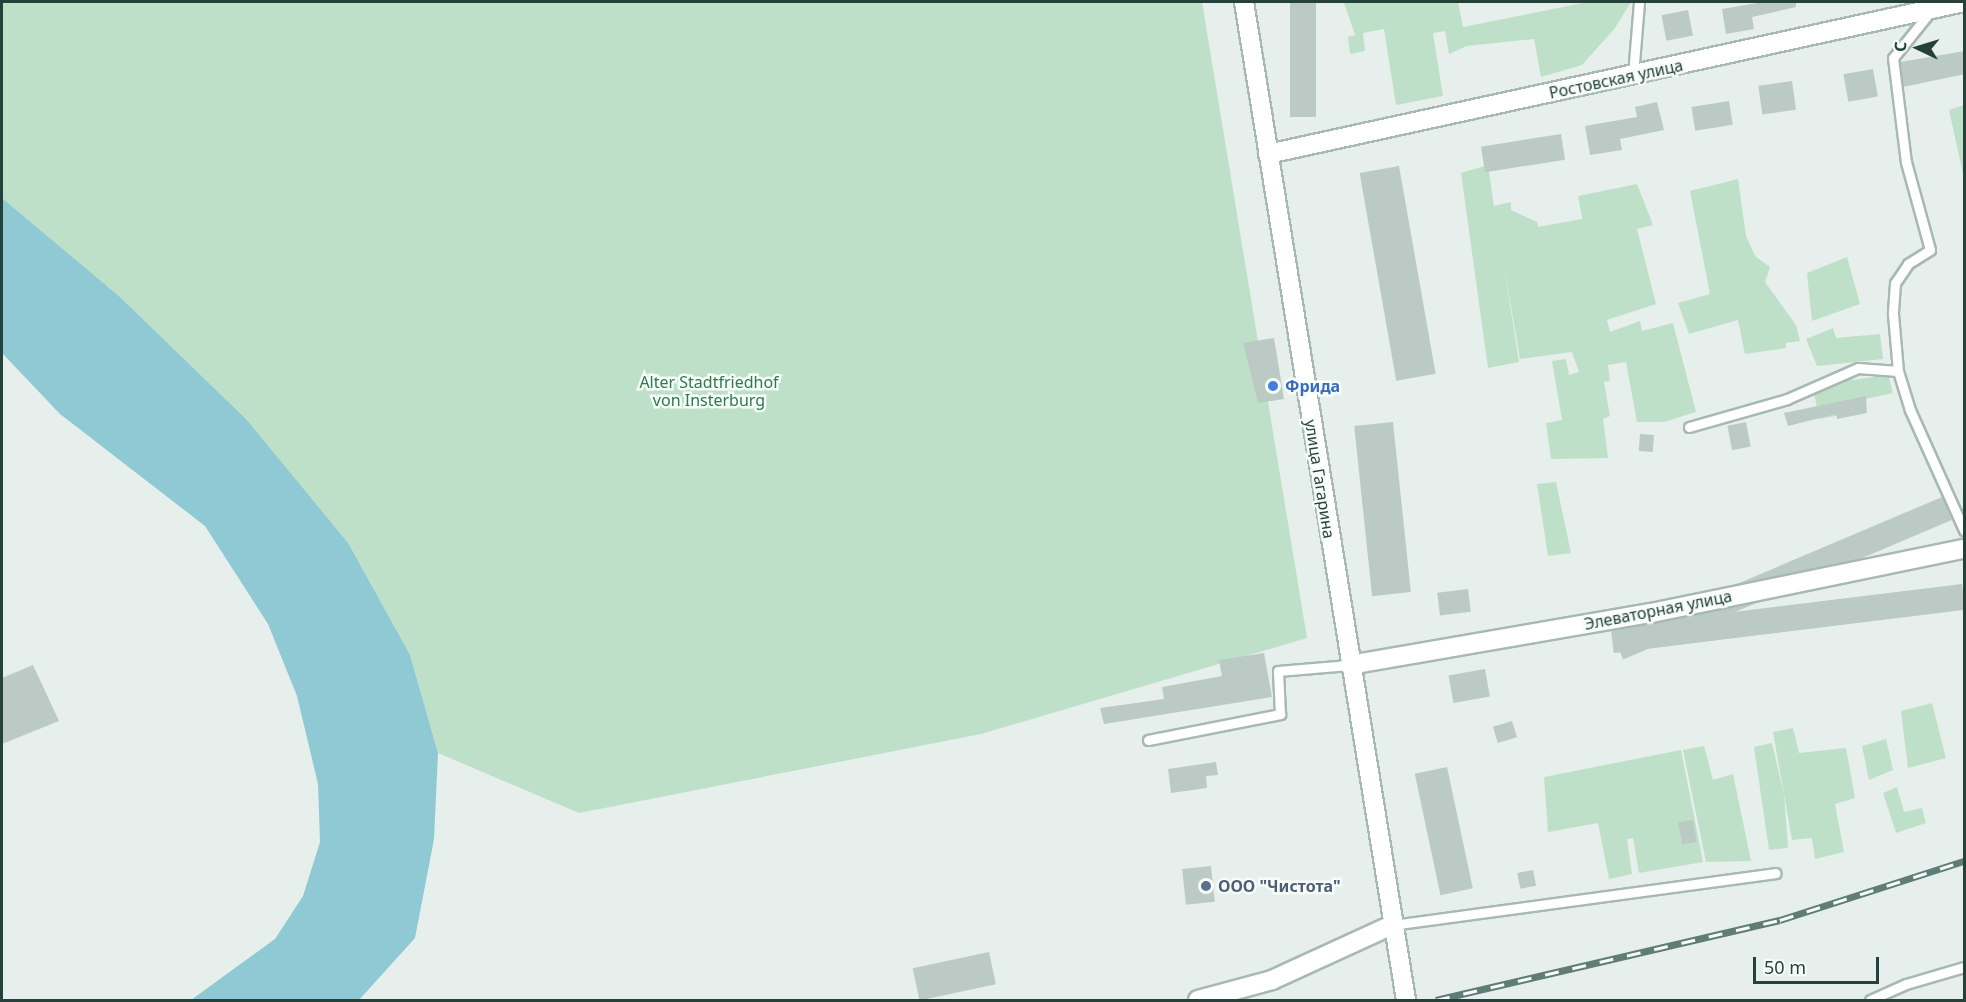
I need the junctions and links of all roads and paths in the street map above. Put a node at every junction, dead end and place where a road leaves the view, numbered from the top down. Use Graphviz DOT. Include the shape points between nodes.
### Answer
graph roads {
  1 [pos="1244,2"];
  2 [pos="1639,2"];
  3 [pos="1964,2"];
  4 [pos="1911,8"];
  5 [pos="1932,9"];
  6 [pos="1633,75"];
  7 [pos="1268,154"];
  8 [pos="1898,371"];
  9 [pos="1689,427"];
  10 [pos="1965,530"];
  11 [pos="1965,549"];
  12 [pos="1349,664"];
  13 [pos="1148,740"];
  14 [pos="1775,873"];
  15 [pos="1392,925"];
  16 [pos="1965,967"];
  17 [pos="1198,1000"];
  18 [pos="1406,1000"];
  19 [pos="1870,1000"];
  1 -- 7 [label="street, улица Гагарина"];
  2 -- 6 [label="lane"];
  3 -- 5 [label="street, Ростовская улица"];
  4 -- 5 [label="street, Ростовская улица"];
  4 -- 6 [label="street, Ростовская улица"];
  5 -- 8 [label="lane" via="1893,58 1906,162 1930,249 1908,264 1895,283"];
  6 -- 7 [label="street, Ростовская улица"];
  7 -- 12 [label="street, улица Гагарина"];
  8 -- 9 [label="lane" via="1858,368 1787,399"];
  8 -- 10 [label="lane" via="1910,410"];
  11 -- 12 [label="street, Элеваторная улица" via="1651,613"];
  12 -- 13 [label="lane" via="1278,671 1280,714"];
  12 -- 15 [label="street, улица Гагарина"];
  14 -- 15 [label="lane"];
  15 -- 17 [label="street" via="1272,980"];
  15 -- 18 [label="street, улица Гагарина"];
  16 -- 19 [label="lane" via="1906,984"];
}
